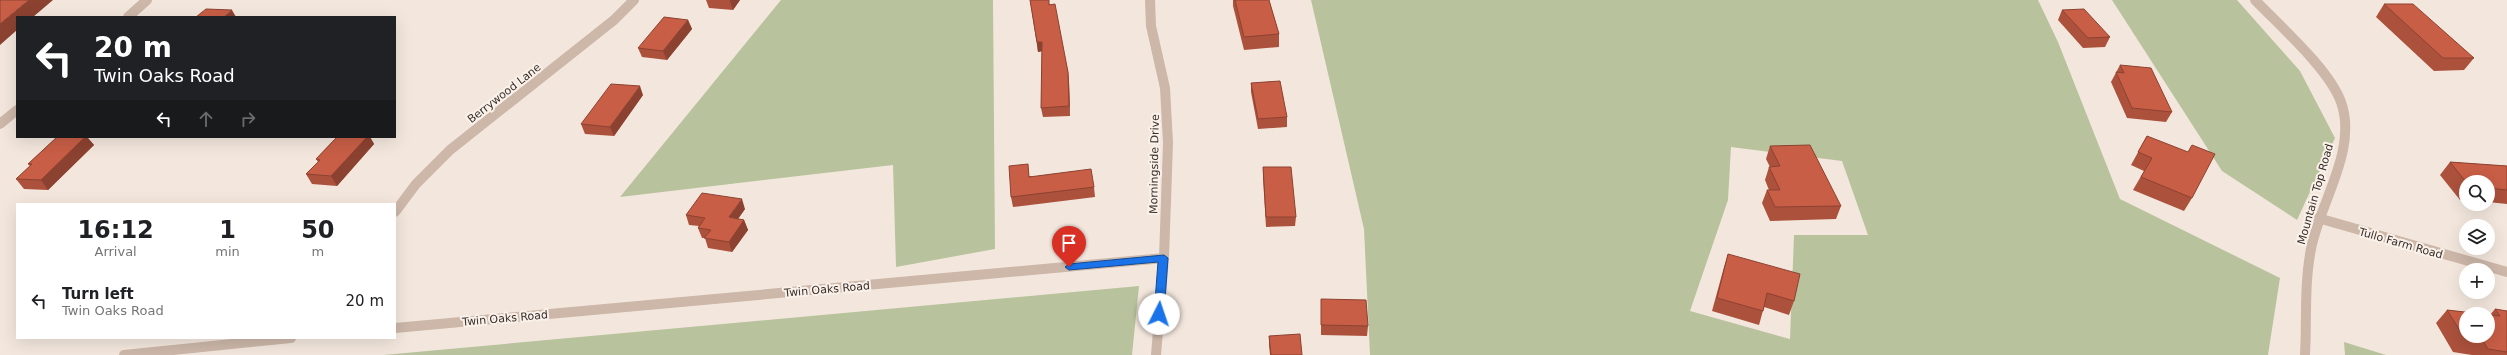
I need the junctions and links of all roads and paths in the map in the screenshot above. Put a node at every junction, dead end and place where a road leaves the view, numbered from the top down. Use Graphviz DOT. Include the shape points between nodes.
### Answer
graph roads {
  1 [pos="147,0"];
  2 [pos="634,0"];
  3 [pos="1150,0"];
  4 [pos="2255,0"];
  5 [pos="129,16"];
  6 [pos="16,111"];
  7 [pos="0,124"];
  8 [pos="396,211"];
  9 [pos="2318,218"];
  10 [pos="1164,258"];
  11 [pos="2507,272"];
  12 [pos="396,328"];
  13 [pos="281,339"];
  14 [pos="124,355"];
  15 [pos="1156,355"];
  16 [pos="2305,355"];
  1 -- 5 [label="street"];
  2 -- 8 [label="street, Berrywood Lane" via="614,20 450,150 416,184"];
  3 -- 10 [label="street, Morningside Drive" via="1152,26 1165,88 1168,143"];
  4 -- 9 [label="street, Mountain Top Road" via="2326,77 2340,100 2345,130 2339,160"];
  6 -- 7 [label="street"];
  9 -- 11 [label="street, Tullo Farm Road"];
  9 -- 16 [label="street, Mountain Top Road" via="2311,249"];
  10 -- 12 [label="street, Twin Oaks Road"];
  10 -- 15 [label="street"];
  13 -- 14 [label="street"];
}
